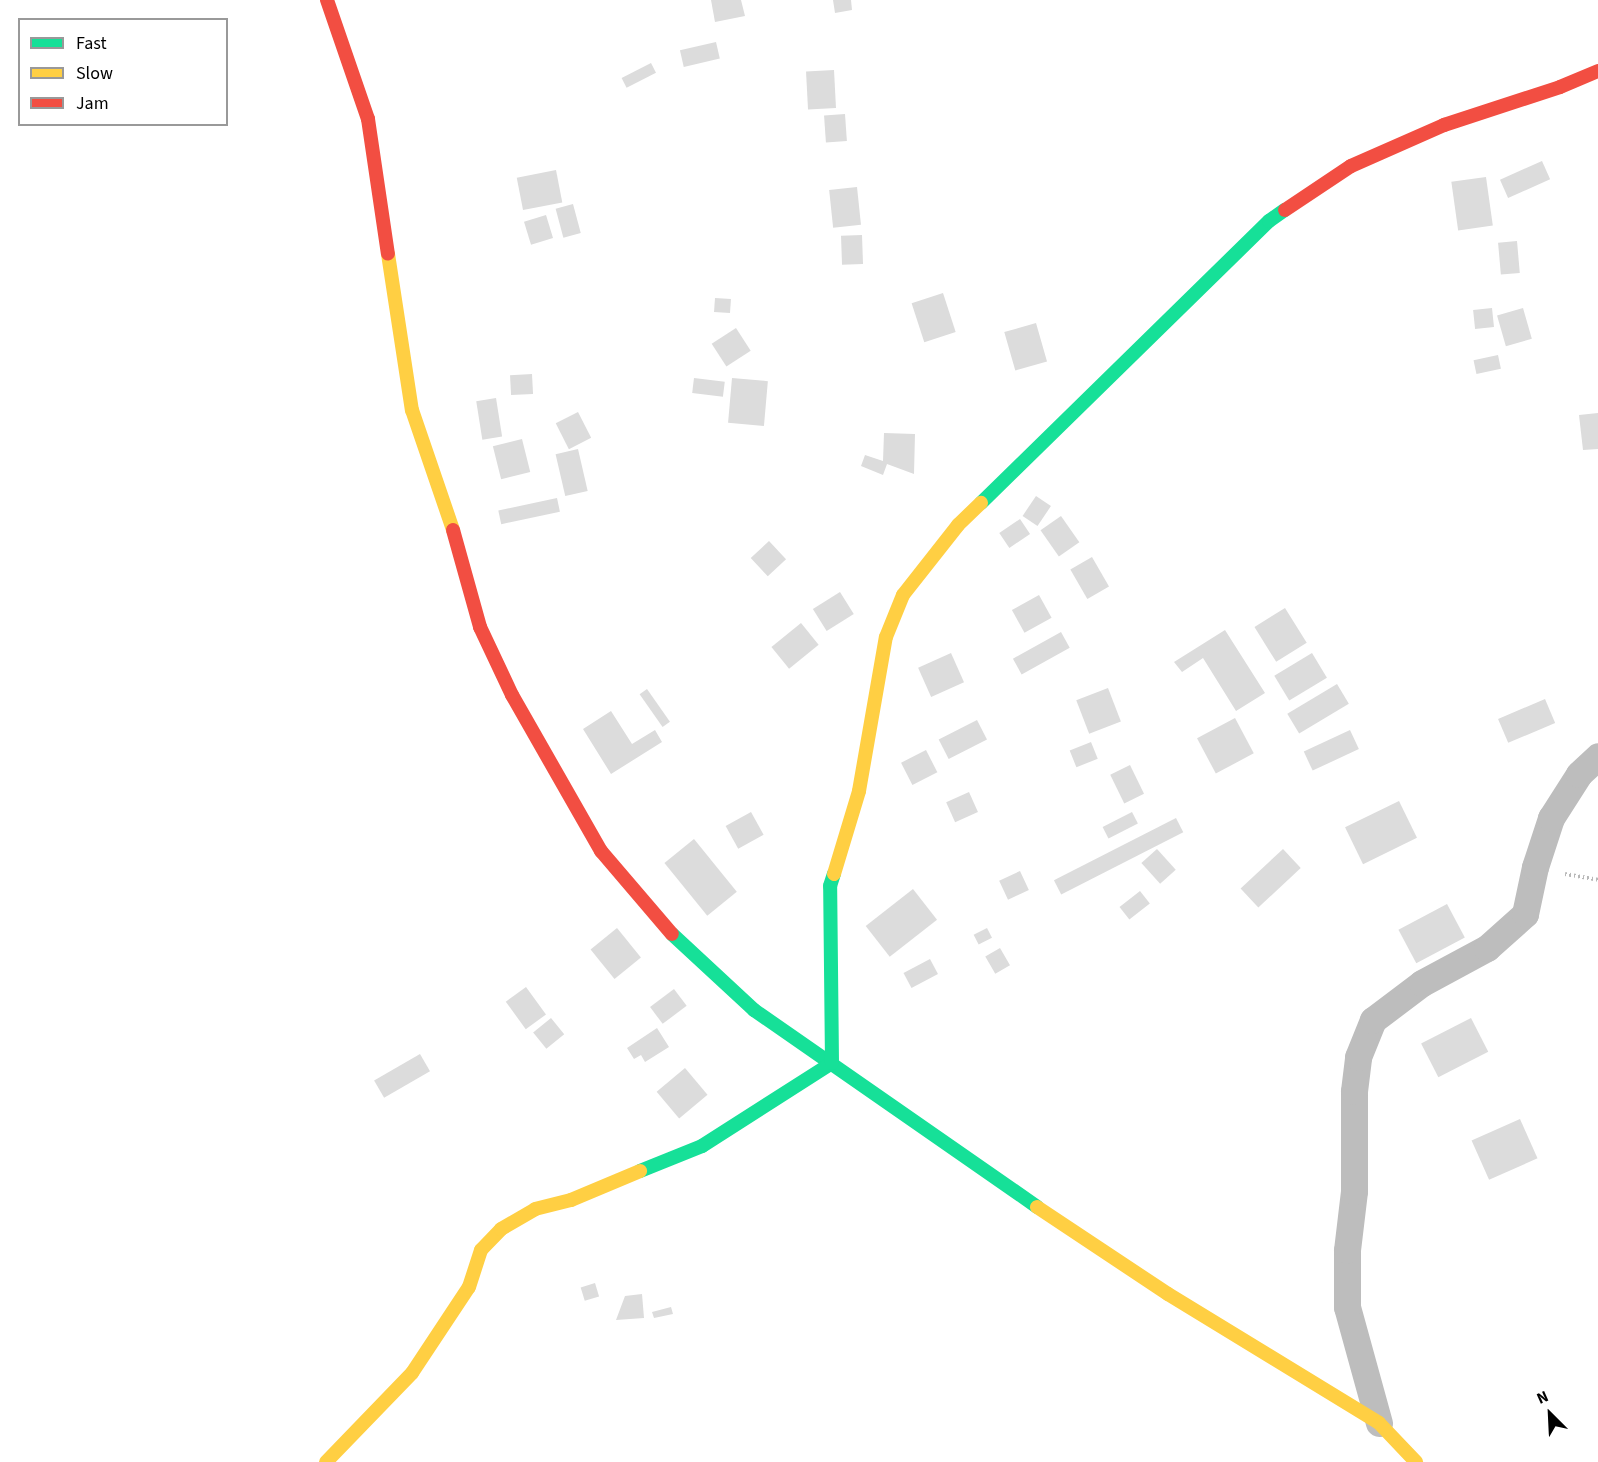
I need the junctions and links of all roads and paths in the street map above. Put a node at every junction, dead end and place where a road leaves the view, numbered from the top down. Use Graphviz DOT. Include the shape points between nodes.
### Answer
graph roads {
  1 [pos="327,0"];
  2 [pos="1598,71"];
  3 [pos="1598,756"];
  4 [pos="832,1063"];
  5 [pos="1379,1423"];
  6 [pos="326,1462"];
  7 [pos="1416,1462"];
  1 -- 4 [label="street" via="368,119 412,410 464,564 480,627 512,696 600,851 679,942 754,1010"];
  2 -- 4 [label="street" via="1443,125 1351,166 1269,221 958,525 903,595 886,637 859,791 830,886"];
  3 -- 5 [label="street" via="1579,774 1551,818 1525,914 1487,948 1422,983 1373,1020 1358,1057 1347,1306"];
  4 -- 5 [label="street" via="967,1160 1159,1287"];
  4 -- 6 [label="street" via="702,1146 571,1200 535,1209 501,1229 481,1250 470,1287 412,1372"];
  5 -- 7 [label="street"];
}
